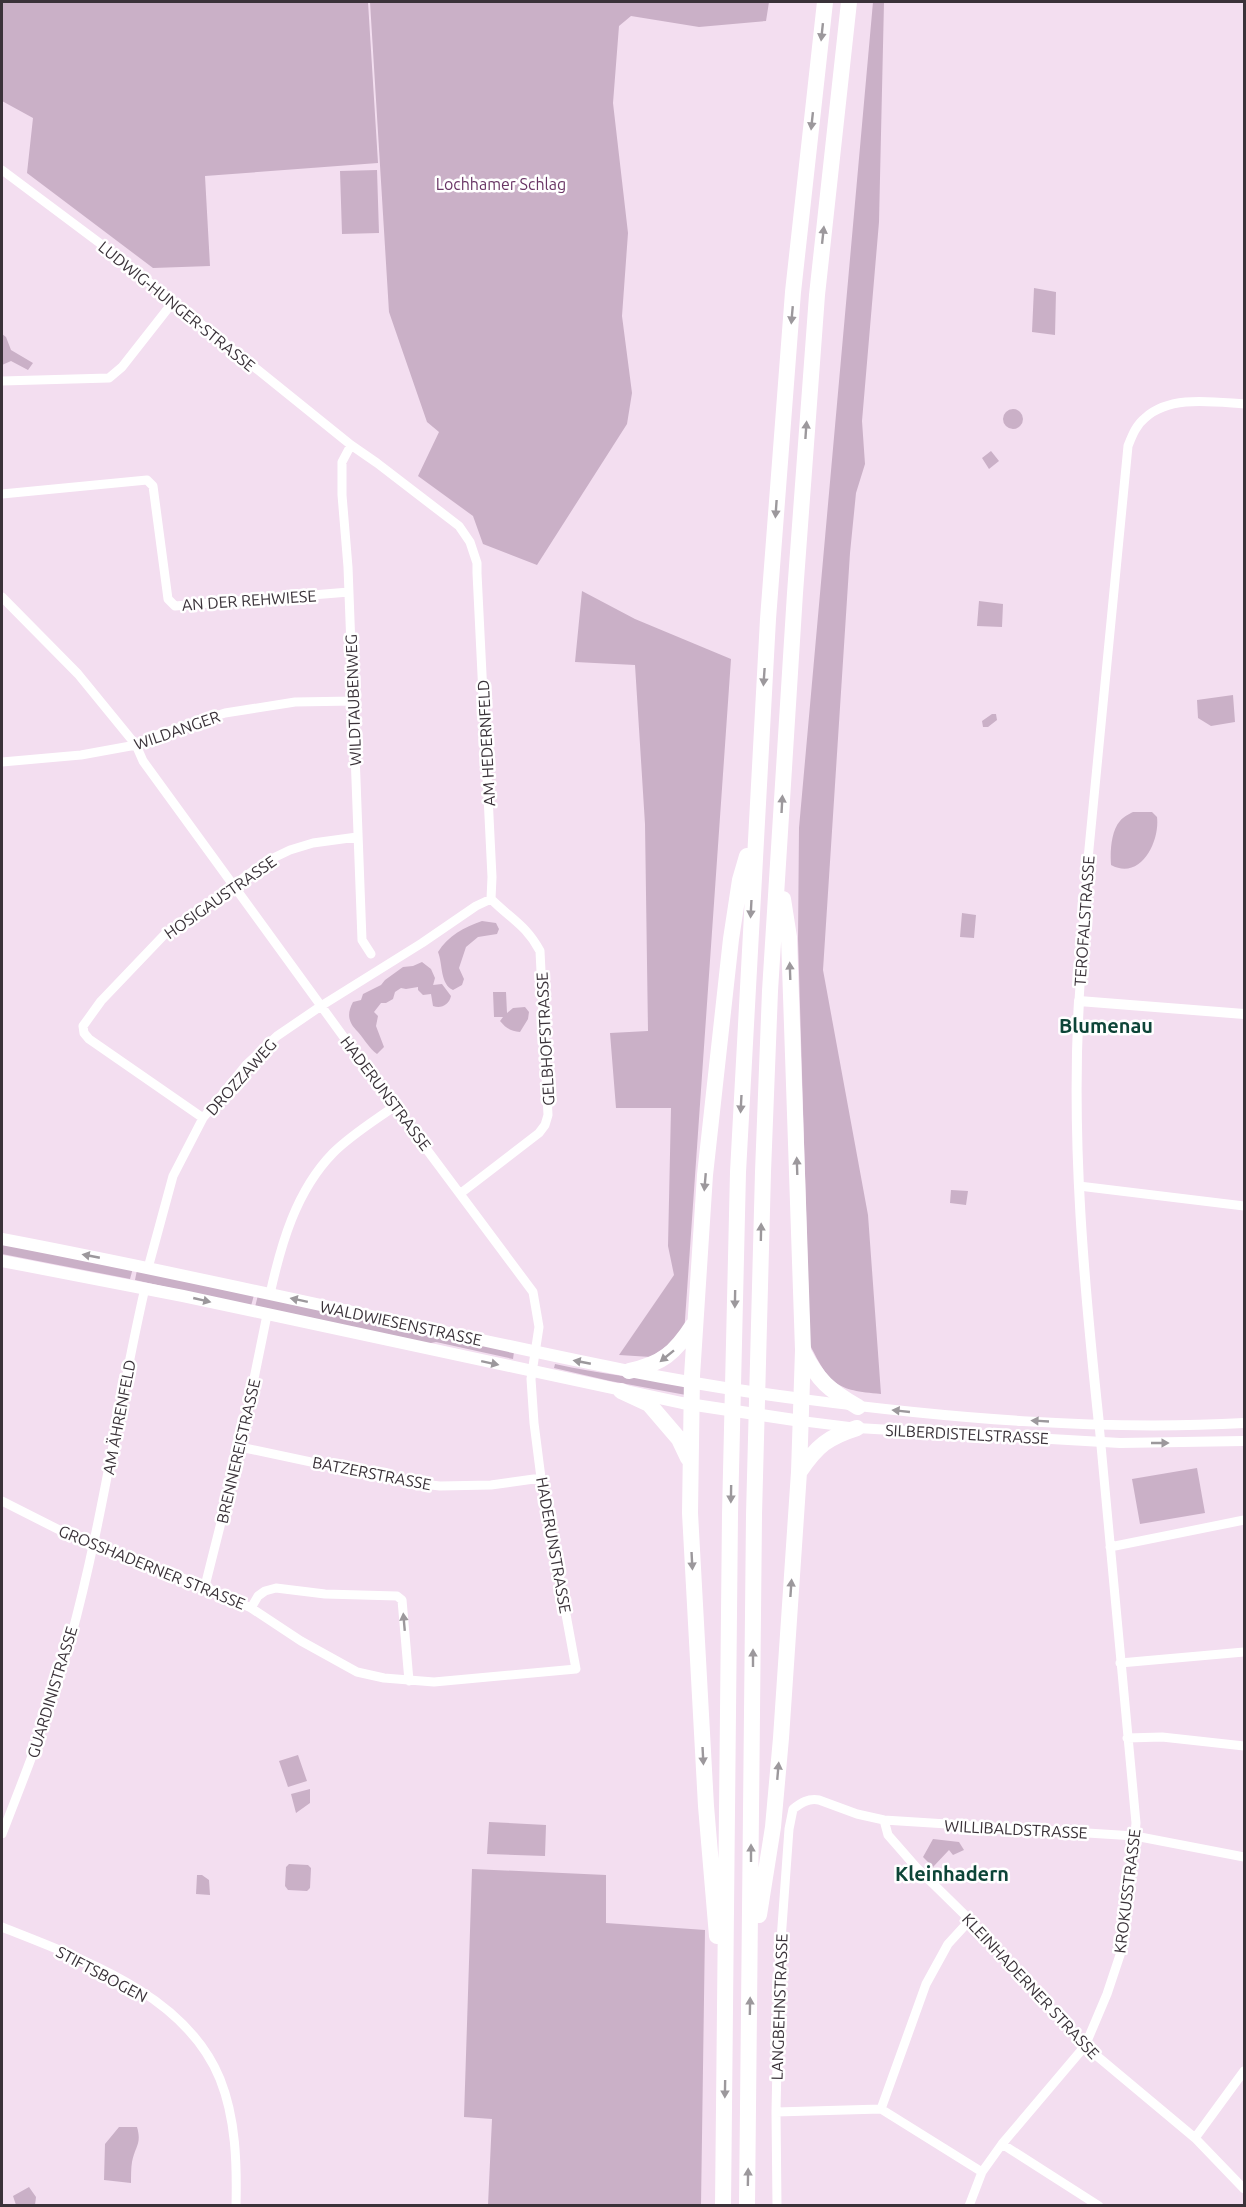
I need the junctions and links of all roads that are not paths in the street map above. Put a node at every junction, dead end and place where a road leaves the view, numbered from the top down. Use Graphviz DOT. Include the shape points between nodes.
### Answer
graph roads {
  1 [pos="825,2"];
  2 [pos="849,2"];
  3 [pos="2,170"];
  4 [pos="173,302"];
  5 [pos="2,381"];
  6 [pos="1245,404"];
  7 [pos="351,445"];
  8 [pos="2,494"];
  9 [pos="349,592"];
  10 [pos="2,597"];
  11 [pos="354,701"];
  12 [pos="136,745"];
  13 [pos="2,762"];
  14 [pos="755,830"];
  15 [pos="357,837"];
  16 [pos="778,863"];
  17 [pos="234,885"];
  18 [pos="491,900"];
  19 [pos="371,954"];
  20 [pos="1079,1001"];
  21 [pos="321,1006"];
  22 [pos="1245,1014"];
  23 [pos="395,1106"];
  24 [pos="203,1118"];
  25 [pos="1079,1186"];
  26 [pos="460,1193"];
  27 [pos="1245,1206"];
  28 [pos="2,1239"];
  29 [pos="2,1261"];
  30 [pos="148,1268"];
  31 [pos="145,1288"];
  32 [pos="270,1294"];
  33 [pos="267,1315"];
  34 [pos="694,1324"];
  35 [pos="803,1350"];
  36 [pos="536,1352"];
  37 [pos="629,1371"];
  38 [pos="531,1372"];
  39 [pos="692,1382"];
  40 [pos="621,1391"];
  41 [pos="802,1399"];
  42 [pos="691,1405"];
  43 [pos="858,1407"];
  44 [pos="801,1421"];
  45 [pos="1245,1423"];
  46 [pos="1099,1424"];
  47 [pos="857,1428"];
  48 [pos="1101,1441"];
  49 [pos="1245,1441"];
  50 [pos="240,1447"];
  51 [pos="689,1461"];
  52 [pos="799,1472"];
  53 [pos="541,1478"];
  54 [pos="2,1501"];
  55 [pos="1245,1520"];
  56 [pos="92,1546"];
  57 [pos="1110,1547"];
  58 [pos="205,1586"];
  59 [pos="250,1608"];
  60 [pos="1245,1652"];
  61 [pos="1120,1663"];
  62 [pos="576,1668"];
  63 [pos="409,1681"];
  64 [pos="1127,1738"];
  65 [pos="1245,1746"];
  66 [pos="793,1809"];
  67 [pos="884,1820"];
  68 [pos="2,1834"];
  69 [pos="1135,1836"];
  70 [pos="1245,1857"];
  71 [pos="970,1920"];
  72 [pos="2,1927"];
  73 [pos="750,1975"];
  74 [pos="726,2030"];
  75 [pos="1085,2046"];
  76 [pos="1245,2071"];
  77 [pos="880,2109"];
  78 [pos="776,2112"];
  79 [pos="1195,2138"];
  80 [pos="1002,2144"];
  81 [pos="982,2172"];
  82 [pos="1245,2189"];
  83 [pos="236,2205"];
  84 [pos="723,2205"];
  85 [pos="747,2205"];
  86 [pos="777,2205"];
  87 [pos="969,2205"];
  88 [pos="1099,2205"];
  1 -- 14 [label="highway, one-way" via="793,292"];
  16 -- 2 [label="highway, one-way" via="817,295"];
  3 -- 4 [label="street, LUDWIG-HUNGER-STRASSE"];
  4 -- 5 [label="street" via="109,378"];
  4 -- 7 [label="street, LUDWIG-HUNGER-STRASSE"];
  6 -- 20 [label="street, TEROFALSTRASSE" via="1172,404 1146,416 1128,446 1088,859"];
  7 -- 9 [label="street, WILDTAUBENWEG" via="342,462"];
  7 -- 18 [label="street, AM HEDERNFELD" via="459,526 477,563"];
  8 -- 9 [label="street, AN DER REHWIESE" via="147,480 153,486 168,599 175,606"];
  9 -- 11 [label="street, WILDTAUBENWEG"];
  10 -- 12 [label="street, HADERUNSTRASSE" via="78,674"];
  11 -- 12 [label="street, WILDANGER" via="294,702 225,713"];
  11 -- 15 [label="street, WILDTAUBENWEG"];
  12 -- 13 [label="street, WILDANGER"];
  12 -- 17 [label="street, HADERUNSTRASSE" via="139,755"];
  14 -- 34 [label="highway, one-way" via="740,880 731,939 705,1174"];
  14 -- 74 [label="highway, one-way" via="738,1172 730,1514"];
  15 -- 17 [label="street, HOSIGAUSTRASSE" via="290,850"];
  15 -- 19 [label="street, WILDTAUBENWEG" via="362,940"];
  35 -- 16 [label="highway, one-way" via="789,937"];
  73 -- 16 [label="highway, one-way" via="762,1172"];
  17 -- 21 [label="street, HADERUNSTRASSE"];
  17 -- 24 [label="street, HOSIGAUSTRASSE" via="165,934 101,1001 83,1026 88,1039"];
  18 -- 21 [label="street"];
  18 -- 26 [label="street, GELBHOFSTRASSE" via="519,921 540,951 548,1115 539,1133"];
  20 -- 22 [label="street"];
  20 -- 25 [label="street, TEROFALSTRASSE"];
  21 -- 23 [label="street, HADERUNSTRASSE"];
  21 -- 24 [label="street, DROZZAWEG" via="276,1036 246,1065"];
  23 -- 26 [label="street, HADERUNSTRASSE"];
  23 -- 32 [label="street" via="350,1138 317,1171 288,1229"];
  24 -- 30 [label="street, DROZZAWEG" via="173,1176"];
  25 -- 27 [label="street"];
  25 -- 46 [label="street, TEROFALSTRASSE" via="1088,1336"];
  26 -- 36 [label="street, HADERUNSTRASSE" via="533,1292 539,1328"];
  30 -- 28 [label="main road, WALDWIESENSTRASSE, one-way"];
  29 -- 31 [label="main road, WALDWIESENSTRASSE"];
  30 -- 32 [label="main road, WALDWIESENSTRASSE"];
  31 -- 33 [label="main road, WALDWIESENSTRASSE, one-way"];
  31 -- 56 [label="street, AM ÄHRENFELD"];
  36 -- 32 [label="main road, WALDWIESENSTRASSE, one-way"];
  33 -- 38 [label="main road, WALDWIESENSTRASSE, one-way"];
  33 -- 50 [label="street, BRENNEREISTRASSE"];
  34 -- 37 [label="highway, one-way" via="681,1345 659,1362"];
  34 -- 39 [label="highway"];
  35 -- 41 [label="highway"];
  35 -- 43 [label="highway" via="825,1386"];
  37 -- 36 [label="main road, WALDWIESENSTRASSE, one-way"];
  36 -- 38 [label="street, HADERUNSTRASSE"];
  37 -- 39 [label="main road, WALDWIESENSTRASSE"];
  38 -- 40 [label="main road, WALDWIESENSTRASSE"];
  38 -- 53 [label="street, HADERUNSTRASSE"];
  39 -- 41 [label="main road, WALDWIESENSTRASSE"];
  39 -- 42 [label="highway"];
  40 -- 42 [label="main road, WALDWIESENSTRASSE"];
  40 -- 51 [label="highway" via="650,1404 679,1439"];
  41 -- 43 [label="street, SILBERDISTELSTRASSE"];
  41 -- 44 [label="highway"];
  42 -- 44 [label="main road, SILBERDISTELSTRASSE"];
  42 -- 51 [label="highway"];
  46 -- 43 [label="street, SILBERDISTELSTRASSE, one-way"];
  44 -- 47 [label="street, SILBERDISTELSTRASSE"];
  44 -- 52 [label="highway"];
  45 -- 46 [label="street, SILBERDISTELSTRASSE"];
  46 -- 48 [label="street, KROKUSSTRASSE"];
  47 -- 48 [label="street, SILBERDISTELSTRASSE"];
  47 -- 52 [label="highway" via="825,1441"];
  48 -- 49 [label="street, SILBERDISTELSTRASSE, one-way"];
  48 -- 57 [label="street, KROKUSSTRASSE"];
  50 -- 53 [label="street, BATZERSTRASSE" via="440,1486 491,1485"];
  50 -- 58 [label="street, BRENNEREISTRASSE"];
  51 -- 74 [label="highway, one-way" via="706,1806"];
  73 -- 52 [label="highway, one-way" via="773,1827"];
  53 -- 62 [label="street, HADERUNSTRASSE"];
  54 -- 56 [label="street, GROSSHADERNER STRASSE"];
  55 -- 57 [label="street"];
  56 -- 58 [label="street, GROSSHADERNER STRASSE"];
  56 -- 68 [label="street, GUARDINISTRASSE" via="52,1705"];
  57 -- 61 [label="street, KROKUSSTRASSE"];
  58 -- 59 [label="street, GROSSHADERNER STRASSE"];
  59 -- 63 [label="street, GROSSHADERNER STRASSE" via="357,1672"];
  63 -- 59 [label="street, one-way" via="402,1600 397,1596 276,1588 258,1596"];
  60 -- 61 [label="street"];
  61 -- 64 [label="street, KROKUSSTRASSE"];
  62 -- 63 [label="street, GROSSHADERNER STRASSE" via="473,1680"];
  64 -- 65 [label="street" via="1162,1737"];
  64 -- 69 [label="street, KROKUSSTRASSE"];
  66 -- 67 [label="street, WILLIBALDSTRASSE" via="813,1799"];
  66 -- 78 [label="street, LANGBEHNSTRASSE" via="778,1968"];
  67 -- 69 [label="street, WILLIBALDSTRASSE"];
  67 -- 71 [label="street, KLEINHADERNER STRASSE" via="888,1835"];
  69 -- 70 [label="street, WILLIBALDSTRASSE"];
  69 -- 75 [label="street, KROKUSSTRASSE" via="1122,1949"];
  71 -- 75 [label="street, KLEINHADERNER STRASSE"];
  71 -- 77 [label="street" via="948,1944 926,1984"];
  72 -- 83 [label="street, STIFTSBOGEN" via="132,1986 188,2030 207,2054 226,2100 236,2153"];
  85 -- 73 [label="highway, one-way"];
  74 -- 84 [label="highway, one-way"];
  75 -- 79 [label="street, KLEINHADERNER STRASSE"];
  75 -- 80 [label="street, KROKUSSTRASSE"];
  76 -- 79 [label="street"];
  77 -- 78 [label="street"];
  77 -- 81 [label="street"];
  78 -- 86 [label="street, LANGBEHNSTRASSE"];
  79 -- 82 [label="street, KLEINHADERNER STRASSE"];
  80 -- 81 [label="street, KROKUSSTRASSE"];
  80 -- 88 [label="street"];
  81 -- 87 [label="street, KROKUSSTRASSE"];
}
